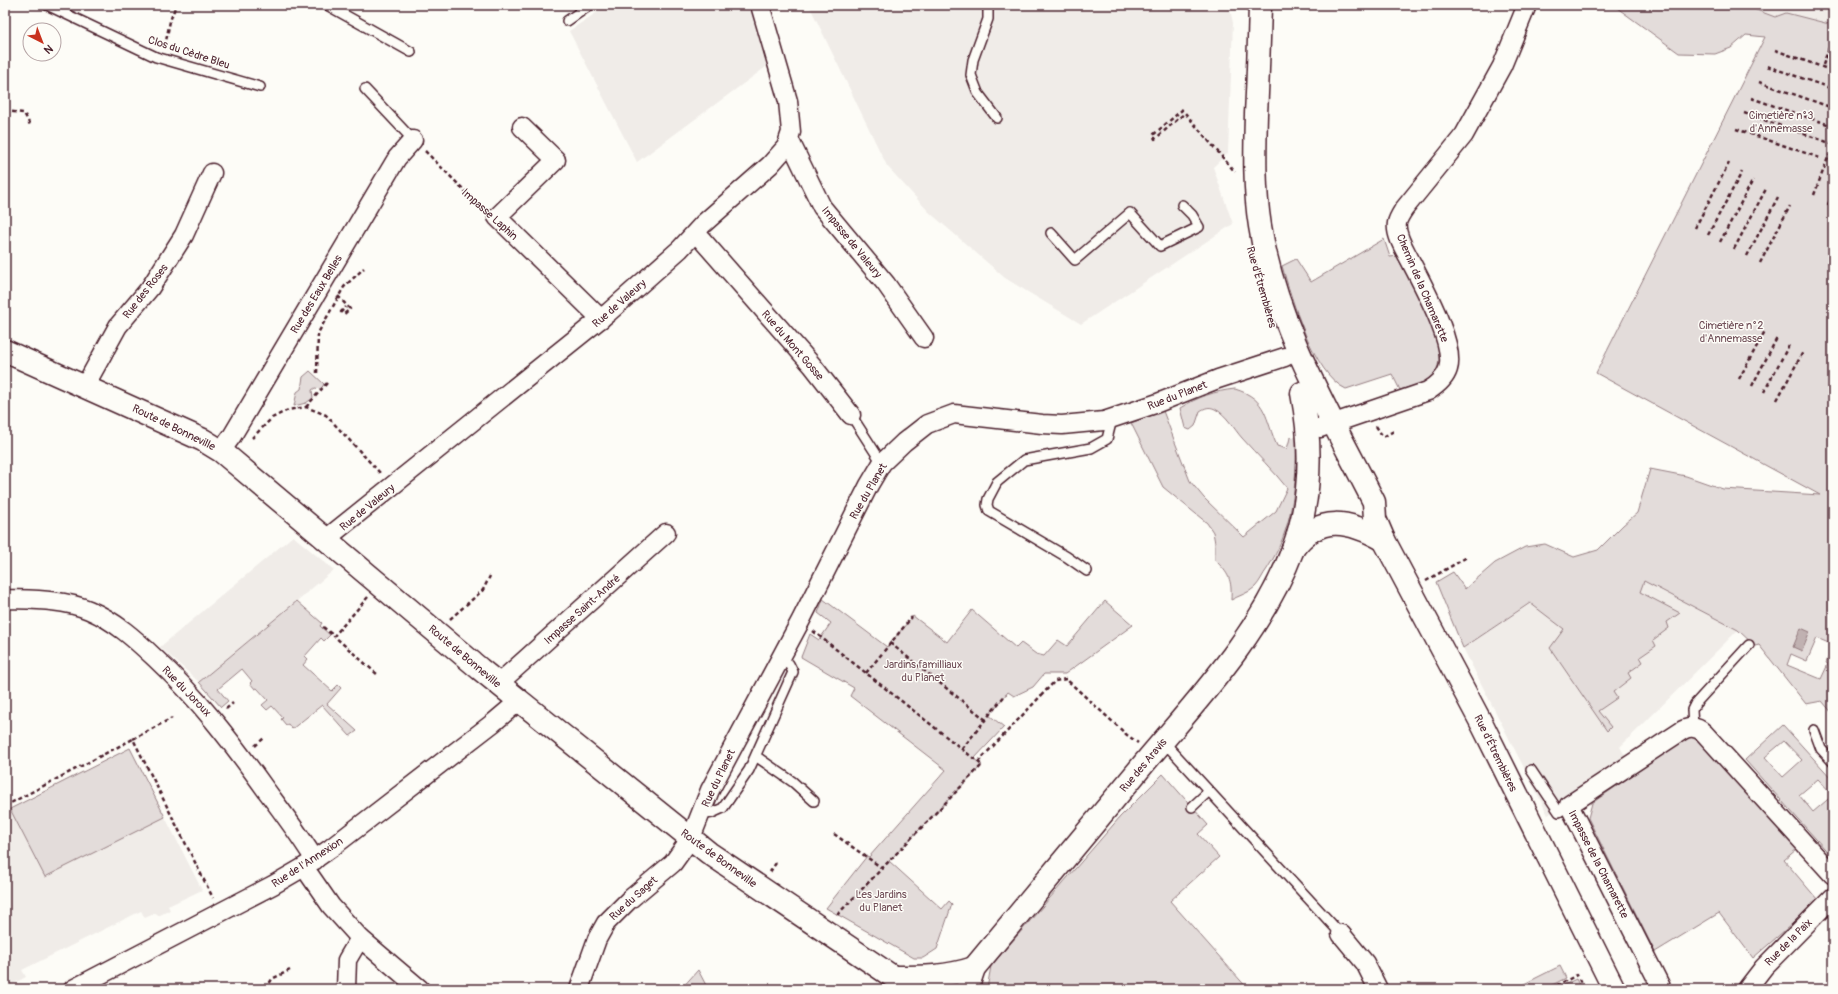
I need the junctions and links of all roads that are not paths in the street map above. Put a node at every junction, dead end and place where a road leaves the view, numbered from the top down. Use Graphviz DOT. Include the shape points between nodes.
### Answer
graph roads {
  1 [pos="47,5"];
  2 [pos="326,5"];
  3 [pos="590,5"];
  4 [pos="988,5"];
  5 [pos="1246,5"];
  6 [pos="1260,5"];
  7 [pos="1527,5"];
  8 [pos="759,16"];
  9 [pos="567,21"];
  10 [pos="411,52"];
  11 [pos="260,87"];
  12 [pos="365,90"];
  13 [pos="997,118"];
  14 [pos="522,127"];
  15 [pos="413,140"];
  16 [pos="790,141"];
  17 [pos="212,174"];
  18 [pos="1182,204"];
  19 [pos="696,233"];
  20 [pos="1051,233"];
  21 [pos="601,319"];
  22 [pos="924,338"];
  23 [pos="5,351"];
  24 [pos="1285,357"];
  25 [pos="85,386"];
  26 [pos="1302,393"];
  27 [pos="851,415"];
  28 [pos="1112,419"];
  29 [pos="1327,426"];
  30 [pos="227,443"];
  31 [pos="882,463"];
  32 [pos="666,533"];
  33 [pos="326,540"];
  34 [pos="1384,540"];
  35 [pos="1292,550"];
  36 [pos="1087,570"];
  37 [pos="5,599"];
  38 [pos="1749,645"];
  39 [pos="780,659"];
  40 [pos="498,684"];
  41 [pos="519,701"];
  42 [pos="1693,727"];
  43 [pos="1814,730"];
  44 [pos="1163,741"];
  45 [pos="757,757"];
  46 [pos="1833,762"];
  47 [pos="1531,770"];
  48 [pos="1209,791"];
  49 [pos="814,800"];
  50 [pos="1569,805"];
  51 [pos="1192,807"];
  52 [pos="700,815"];
  53 [pos="691,838"];
  54 [pos="310,863"];
  55 [pos="1833,874"];
  56 [pos="1833,897"];
  57 [pos="1341,934"];
  58 [pos="360,938"];
  59 [pos="974,968"];
  60 [pos="903,983"];
  61 [pos="72,989"];
  62 [pos="346,989"];
  63 [pos="420,989"];
  64 [pos="579,989"];
  65 [pos="967,989"];
  66 [pos="1378,989"];
  67 [pos="1614,989"];
  68 [pos="1662,989"];
  69 [pos="1747,989"];
  1 -- 11 [label="lane, Clos du Cèdre Bleu" via="162,59"];
  2 -- 10 [label="lane"];
  3 -- 9 [label="lane"];
  4 -- 13 [label="lane" via="988,20 973,60 971,75 978,93"];
  5 -- 24 [label="main road, Rue d'Étrembières" via="1241,173 1247,229 1262,295"];
  6 -- 29 [label="main road, Rue d'Étrembières" via="1255,168 1260,230 1272,278 1292,338"];
  7 -- 29 [label="street, Chemin de la Chamarette" via="1502,66 1464,135 1404,210 1397,224 1403,247 1445,335 1450,356 1448,369 1437,385 1428,391"];
  8 -- 16 [label="street" via="788,101"];
  12 -- 15 [label="lane"];
  14 -- 21 [label="street, Impasse Laphin" via="556,160 497,217"];
  15 -- 30 [label="street, Rue des Eaux Belles" via="397,158"];
  16 -- 19 [label="street, Rue de Valeury" via="770,165 732,197"];
  16 -- 22 [label="street, Impasse de Valeury" via="822,207 886,284"];
  17 -- 25 [label="street, Rue des Roses" via="184,235 150,288 118,326"];
  18 -- 20 [label="lane" via="1199,227 1160,246 1130,213 1074,260"];
  19 -- 21 [label="street, Rue de Valeury"];
  19 -- 27 [label="street, Rue du Mont Gosse" via="812,365"];
  21 -- 33 [label="street, Rue de Valeury"];
  23 -- 25 [label="main road, Route de Bonneville"];
  24 -- 26 [label="main road, Rue d'Étrembières"];
  24 -- 28 [label="street, Rue du Planet"];
  25 -- 30 [label="main road, Route de Bonneville" via="203,440"];
  26 -- 29 [label="main road, Rue d'Étrembières"];
  26 -- 35 [label="main road" via="1309,442 1308,482 1303,512"];
  27 -- 31 [label="lane, Rue du Mont Gosse"];
  28 -- 31 [label="street, Rue du Planet" via="1062,425 954,414 927,424"];
  28 -- 36 [label="lane" via="1107,439 1091,448 1024,460 997,482 987,505 989,511"];
  29 -- 34 [label="main road, Rue d'Étrembières" via="1361,509 1375,519"];
  30 -- 33 [label="main road, Route de Bonneville"];
  31 -- 39 [label="street, Rue du Planet"];
  32 -- 40 [label="street, Impasse Saint-André"];
  33 -- 40 [label="main road, Route de Bonneville"];
  34 -- 35 [label="main road" via="1354,525 1330,524 1309,533"];
  34 -- 67 [label="main road, Rue d'Étrembières" via="1479,719"];
  35 -- 44 [label="main road, Rue des Aravis" via="1273,590 1244,638 1218,675"];
  37 -- 54 [label="street, Rue du Joroux" via="68,604 88,610 121,628 187,689 214,719 300,837"];
  38 -- 42 [label="lane" via="1695,704 1692,713"];
  39 -- 45 [label="lane" via="789,664 793,672"];
  39 -- 52 [label="street, Rue du Planet" via="710,790"];
  40 -- 41 [label="main road, Route de Bonneville"];
  41 -- 53 [label="main road, Route de Bonneville"];
  41 -- 54 [label="street, Rue de l'Annexion"];
  42 -- 50 [label="street, Impasse de la Chamarette" via="1683,730"];
  42 -- 55 [label="street" via="1704,732"];
  43 -- 46 [label="lane" via="1821,749"];
  44 -- 48 [label="lane"];
  44 -- 59 [label="main road, Rue des Aravis"];
  45 -- 49 [label="lane"];
  45 -- 52 [label="lane" via="723,808"];
  47 -- 50 [label="lane" via="1559,812"];
  48 -- 51 [label="lane"];
  48 -- 57 [label="lane"];
  50 -- 68 [label="street, Impasse de la Chamarette"];
  52 -- 53 [label="street, Rue du Planet"];
  53 -- 60 [label="main road, Route de Bonneville"];
  53 -- 64 [label="street, Rue du Saget" via="673,863 606,923 597,939"];
  54 -- 58 [label="street, Rue du Joroux" via="331,906"];
  54 -- 61 [label="street, Rue de l'Annexion" via="221,913"];
  56 -- 69 [label="street, Rue de la Paix" via="1764,967"];
  57 -- 66 [label="street" via="1361,958"];
  58 -- 62 [label="street" via="347,960"];
  58 -- 63 [label="street, Rue du Joroux"];
  59 -- 60 [label="main road" via="957,974"];
  59 -- 65 [label="main road, Rue des Aravis"];
}
